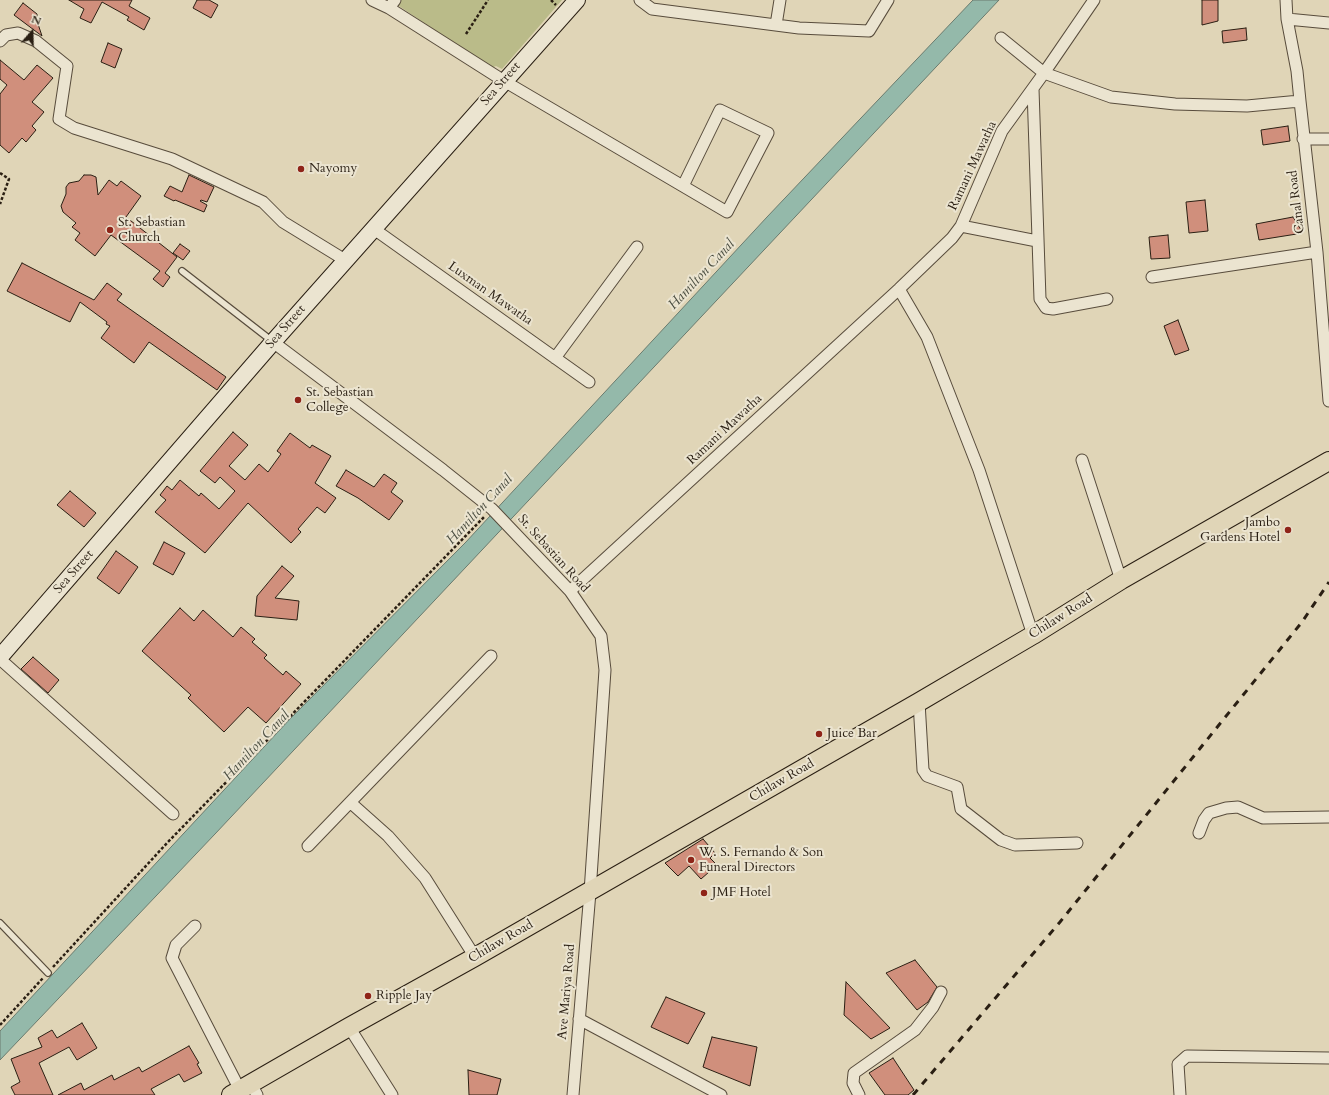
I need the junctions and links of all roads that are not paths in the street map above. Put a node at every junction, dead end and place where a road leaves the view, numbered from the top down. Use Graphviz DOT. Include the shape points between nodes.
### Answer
graph roads {
  1 [pos="372,0"];
  2 [pos="576,0"];
  3 [pos="640,0"];
  4 [pos="780,0"];
  5 [pos="888,0"];
  6 [pos="1094,0"];
  7 [pos="1286,0"];
  8 [pos="392,4"];
  9 [pos="1287,19"];
  10 [pos="1329,23"];
  11 [pos="776,25"];
  12 [pos="1001,38"];
  13 [pos="0,41"];
  14 [pos="1044,73"];
  15 [pos="504,81"];
  16 [pos="1032,89"];
  17 [pos="1300,102"];
  18 [pos="1303,139"];
  19 [pos="1329,139"];
  20 [pos="683,186"];
  21 [pos="960,226"];
  22 [pos="374,229"];
  23 [pos="1037,242"];
  24 [pos="637,247"];
  25 [pos="1317,252"];
  26 [pos="345,260"];
  27 [pos="182,271"];
  28 [pos="1152,277"];
  29 [pos="899,289"];
  30 [pos="1107,299"];
  31 [pos="273,342"];
  32 [pos="555,358"];
  33 [pos="589,382"];
  34 [pos="1329,401"];
  35 [pos="1082,460"];
  36 [pos="1329,461"];
  37 [pos="1121,580"];
  38 [pos="570,591"];
  39 [pos="1033,635"];
  40 [pos="1,654"];
  41 [pos="491,656"];
  42 [pos="919,702"];
  43 [pos="351,803"];
  44 [pos="173,814"];
  45 [pos="1329,817"];
  46 [pos="1199,833"];
  47 [pos="1077,843"];
  48 [pos="308,846"];
  49 [pos="590,892"];
  50 [pos="0,923"];
  51 [pos="195,926"];
  52 [pos="475,957"];
  53 [pos="48,973"];
  54 [pos="941,992"];
  55 [pos="579,1019"];
  56 [pos="349,1027"];
  57 [pos="1329,1058"];
  58 [pos="245,1091"];
  59 [pos="392,1095"];
  60 [pos="573,1095"];
  61 [pos="721,1095"];
  62 [pos="859,1095"];
  63 [pos="1180,1095"];
  1 -- 8 [label="street"];
  2 -- 15 [label="street, Sea Street"];
  3 -- 11 [label="street" via="652,9"];
  4 -- 11 [label="street"];
  5 -- 11 [label="street" via="869,31"];
  6 -- 14 [label="street, Ramani Mawatha"];
  7 -- 9 [label="street, Canal Road"];
  8 -- 15 [label="street"];
  9 -- 10 [label="street"];
  9 -- 17 [label="street, Canal Road"];
  12 -- 14 [label="street"];
  13 -- 26 [label="street" via="6,35 18,33 36,41 67,66 59,119 74,128 172,159 263,202 283,222"];
  14 -- 16 [label="street, Ramani Mawatha"];
  14 -- 17 [label="street" via="1111,97 1154,102 1247,106"];
  15 -- 20 [label="street"];
  15 -- 22 [label="street, Sea Street"];
  16 -- 21 [label="street, Ramani Mawatha" via="1002,132"];
  16 -- 23 [label="street"];
  17 -- 18 [label="street, Canal Road"];
  18 -- 19 [label="street"];
  18 -- 25 [label="street, Canal Road"];
  20 -- 20 [label="street" via="720,110 768,133 727,212"];
  21 -- 23 [label="street"];
  21 -- 29 [label="street, Ramani Mawatha" via="952,238"];
  22 -- 26 [label="street, Sea Street"];
  22 -- 32 [label="street, Luxman Mawatha"];
  23 -- 30 [label="street" via="1040,299 1046,308 1053,309"];
  24 -- 32 [label="street"];
  25 -- 28 [label="street"];
  25 -- 34 [label="street, Canal Road"];
  26 -- 31 [label="street, Sea Street"];
  27 -- 31 [label="lane"];
  29 -- 38 [label="street, Ramani Mawatha"];
  29 -- 39 [label="street" via="927,337 979,470"];
  31 -- 38 [label="street, St. Sebastian Road" via="492,509"];
  31 -- 40 [label="street, Sea Street"];
  32 -- 33 [label="street, Luxman Mawatha"];
  35 -- 37 [label="street"];
  36 -- 37 [label="main road, Chilaw Road"];
  37 -- 39 [label="main road, Chilaw Road"];
  38 -- 49 [label="street, St. Sebastian Road" via="601,636 604,670"];
  39 -- 42 [label="main road, Chilaw Road"];
  40 -- 44 [label="street"];
  41 -- 43 [label="street"];
  42 -- 47 [label="street" via="923,770 927,776 957,787 961,809 1001,840 1015,845"];
  42 -- 49 [label="main road, Chilaw Road"];
  43 -- 48 [label="street"];
  43 -- 52 [label="street" via="388,836 425,878"];
  45 -- 46 [label="street" via="1263,818 1238,807 1226,808 1209,813"];
  49 -- 52 [label="main road, Chilaw Road"];
  49 -- 55 [label="street, Ave Mariya Road"];
  50 -- 53 [label="lane"];
  51 -- 58 [label="street" via="176,945 172,958"];
  52 -- 56 [label="main road, Chilaw Road"];
  54 -- 62 [label="street" via="915,1030 854,1072 853,1083"];
  55 -- 60 [label="street, Ave Mariya Road"];
  55 -- 61 [label="street"];
  56 -- 58 [label="main road, Chilaw Road"];
  56 -- 59 [label="street"];
  57 -- 63 [label="street" via="1186,1056 1178,1064"];
}
